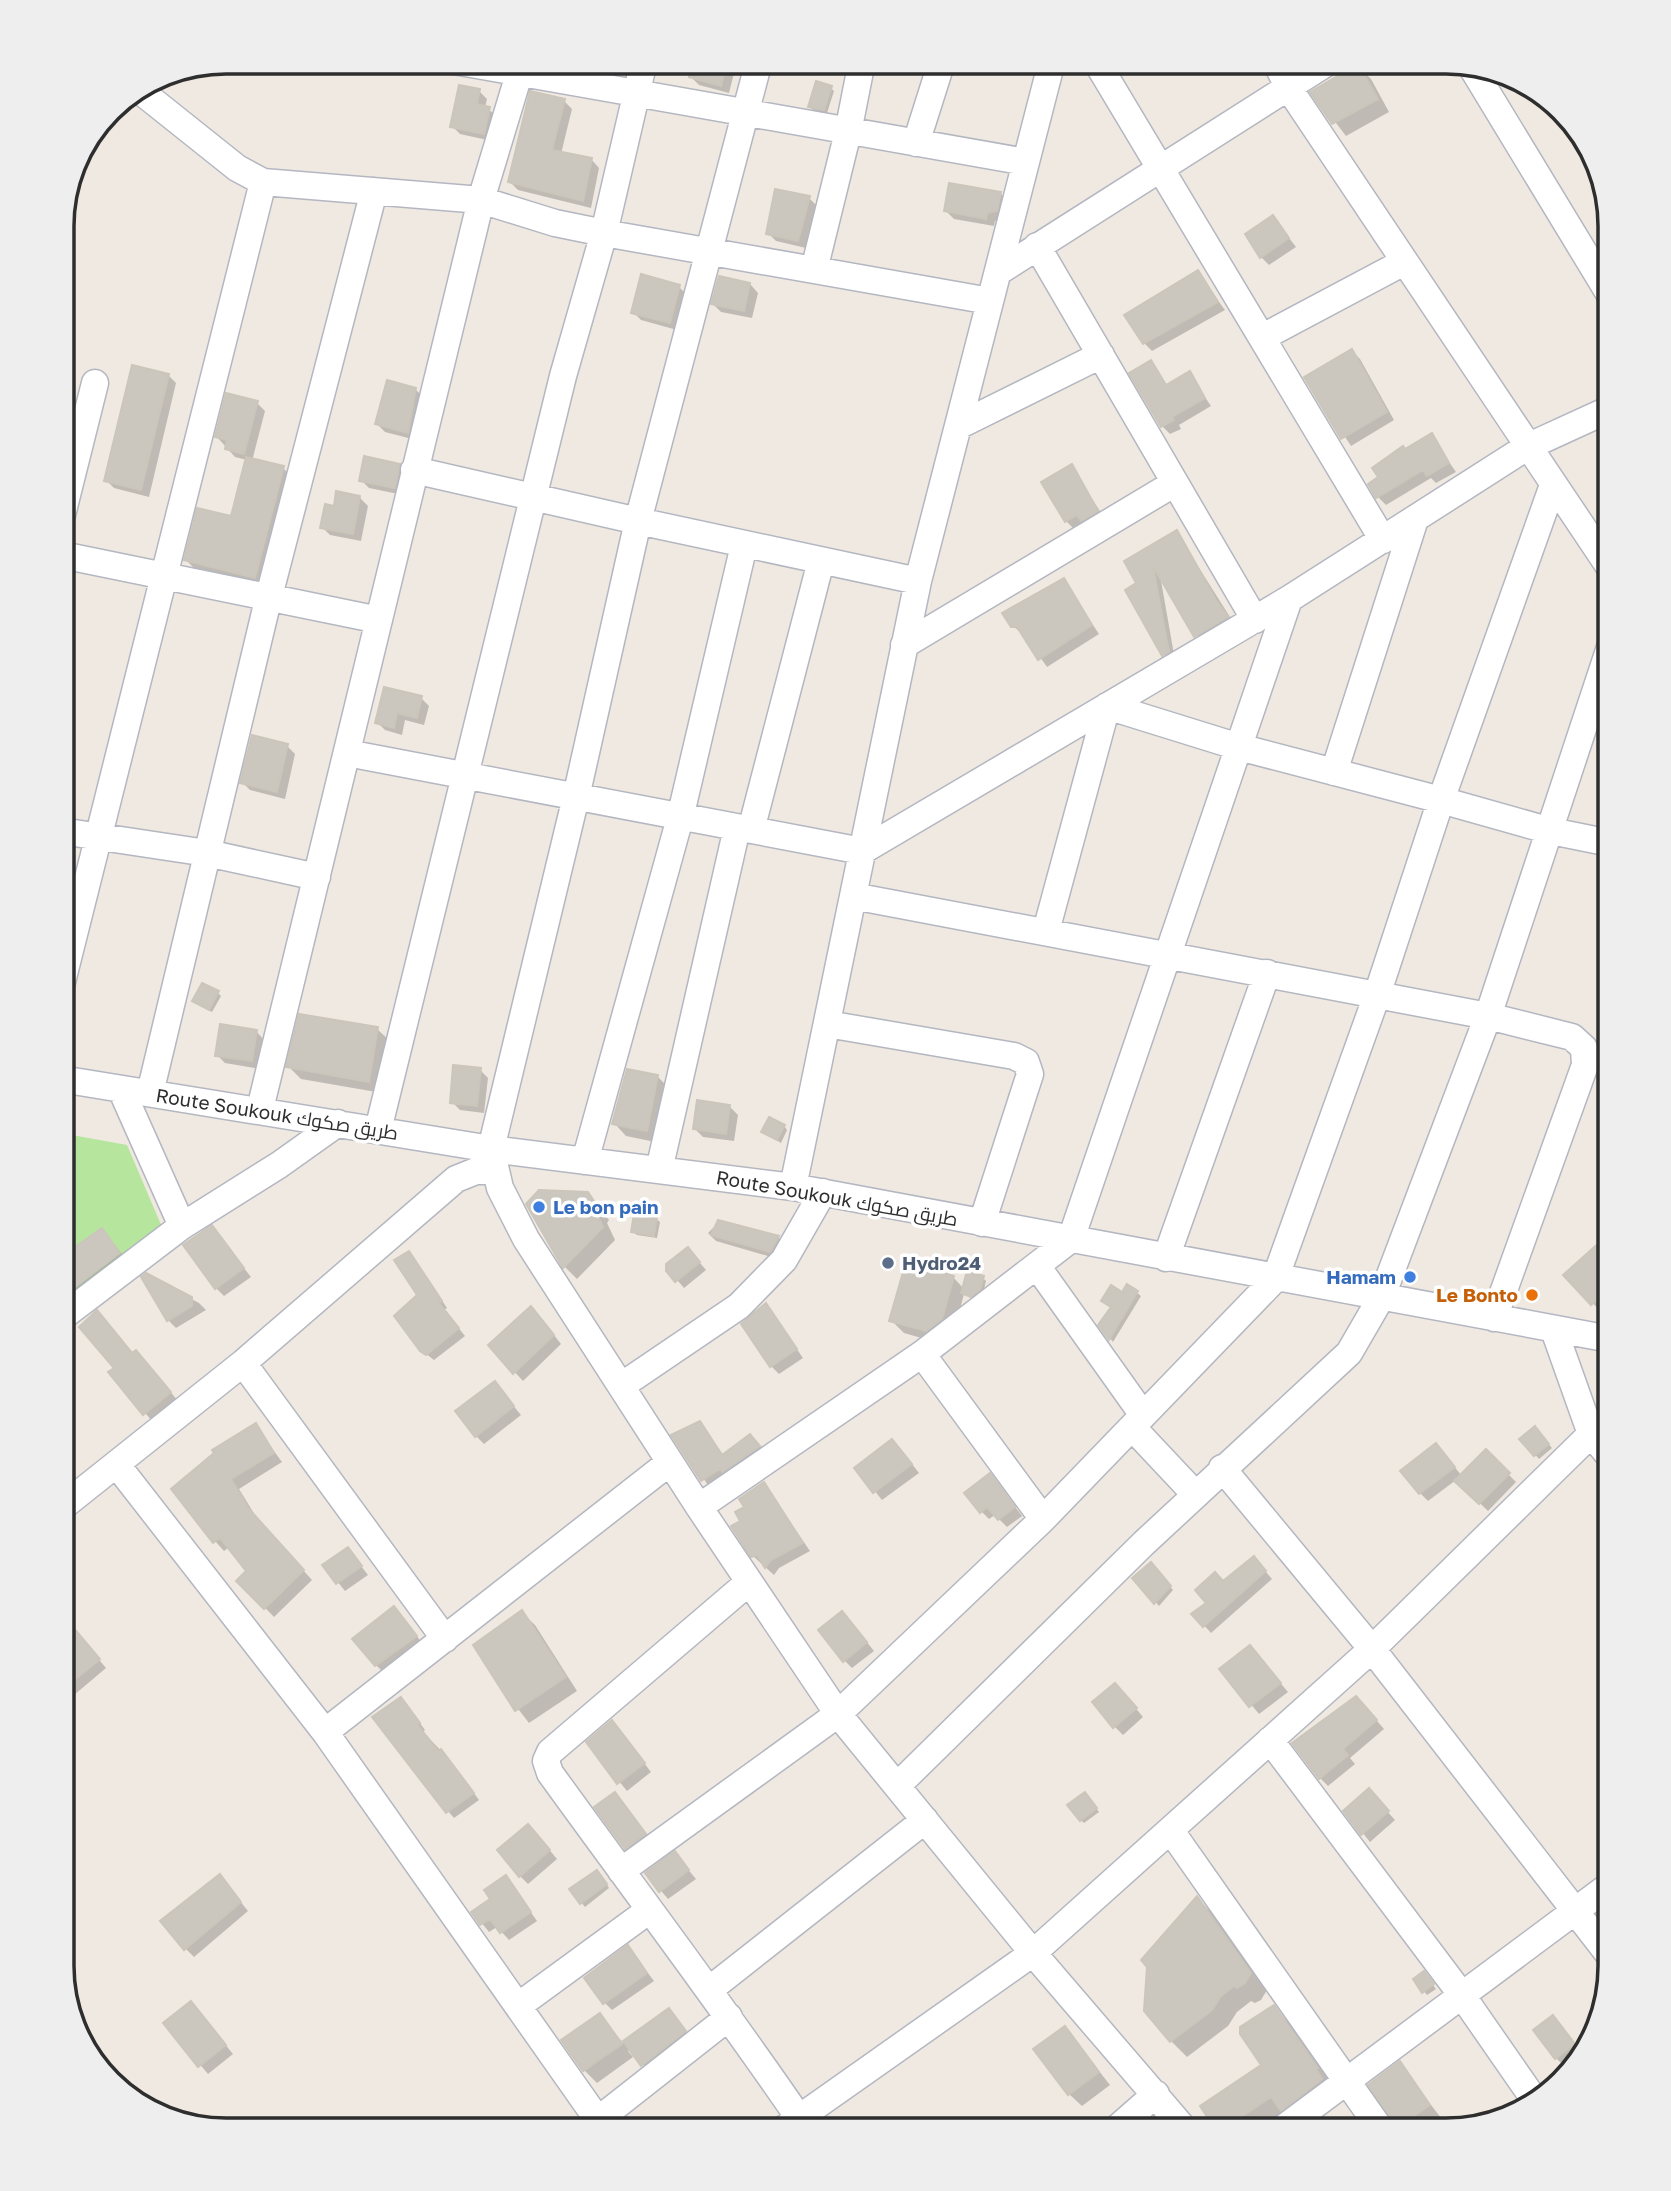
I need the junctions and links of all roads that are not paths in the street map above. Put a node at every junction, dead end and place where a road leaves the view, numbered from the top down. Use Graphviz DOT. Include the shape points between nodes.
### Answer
graph roads {
  1 [pos="519,74"];
  2 [pos="547,74"];
  3 [pos="641,74"];
  4 [pos="755,74"];
  5 [pos="860,74"];
  6 [pos="939,74"];
  7 [pos="1049,74"];
  8 [pos="1104,74"];
  9 [pos="1282,74"];
  10 [pos="1309,74"];
  11 [pos="1478,77"];
  12 [pos="1288,87"];
  13 [pos="637,95"];
  14 [pos="146,96"];
  15 [pos="746,114"];
  16 [pos="849,132"];
  17 [pos="916,143"];
  18 [pos="1026,162"];
  19 [pos="1162,168"];
  20 [pos="263,182"];
  21 [pos="374,191"];
  22 [pos="481,200"];
  23 [pos="604,233"];
  24 [pos="1037,246"];
  25 [pos="708,250"];
  26 [pos="1405,262"];
  27 [pos="814,270"];
  28 [pos="998,272"];
  29 [pos="1598,275"];
  30 [pos="990,301"];
  31 [pos="1263,337"];
  32 [pos="1101,355"];
  33 [pos="95,383"];
  34 [pos="1598,414"];
  35 [pos="960,425"];
  36 [pos="1527,447"];
  37 [pos="74,467"];
  38 [pos="414,470"];
  39 [pos="1175,483"];
  40 [pos="1553,485"];
  41 [pos="534,498"];
  42 [pos="1415,519"];
  43 [pos="638,522"];
  44 [pos="1382,540"];
  45 [pos="744,545"];
  46 [pos="1598,551"];
  47 [pos="74,557"];
  48 [pos="821,561"];
  49 [pos="162,575"];
  50 [pos="918,581"];
  51 [pos="1289,599"];
  52 [pos="268,600"];
  53 [pos="379,620"];
  54 [pos="1255,620"];
  55 [pos="904,645"];
  56 [pos="1598,684"];
  57 [pos="1107,706"];
  58 [pos="1239,747"];
  59 [pos="347,753"];
  60 [pos="1334,772"];
  61 [pos="466,776"];
  62 [pos="576,797"];
  63 [pos="1441,800"];
  64 [pos="680,818"];
  65 [pos="744,829"];
  66 [pos="1550,831"];
  67 [pos="74,833"];
  68 [pos="98,837"];
  69 [pos="1598,841"];
  70 [pos="862,851"];
  71 [pos="207,853"];
  72 [pos="317,877"];
  73 [pos="853,896"];
  74 [pos="1046,931"];
  75 [pos="74,934"];
  76 [pos="1168,954"];
  77 [pos="1268,973"];
  78 [pos="1377,995"];
  79 [pos="1488,1016"];
  80 [pos="827,1024"];
  81 [pos="74,1081"];
  82 [pos="121,1089"];
  83 [pos="150,1093"];
  84 [pos="260,1109"];
  85 [pos="338,1123"];
  86 [pos="378,1130"];
  87 [pos="493,1160"];
  88 [pos="585,1161"];
  89 [pos="659,1170"];
  90 [pos="793,1187"];
  91 [pos="823,1192"];
  92 [pos="982,1223"];
  93 [pos="182,1226"];
  94 [pos="1071,1239"];
  95 [pos="1166,1258"];
  96 [pos="1037,1266"];
  97 [pos="1275,1279"];
  98 [pos="1381,1296"];
  99 [pos="74,1308"];
  100 [pos="1494,1318"];
  101 [pos="1554,1331"];
  102 [pos="1598,1337"];
  103 [pos="922,1354"];
  104 [pos="243,1363"];
  105 [pos="621,1387"];
  106 [pos="1138,1421"];
  107 [pos="1591,1434"];
  108 [pos="1598,1442"];
  109 [pos="670,1462"];
  110 [pos="117,1465"];
  111 [pos="1222,1468"];
  112 [pos="1195,1494"];
  113 [pos="74,1498"];
  114 [pos="699,1507"];
  115 [pos="1043,1519"];
  116 [pos="749,1582"];
  117 [pos="445,1639"];
  118 [pos="1372,1649"];
  119 [pos="838,1714"];
  120 [pos="326,1732"];
  121 [pos="1270,1740"];
  122 [pos="897,1786"];
  123 [pos="925,1820"];
  124 [pos="1171,1831"];
  125 [pos="621,1871"];
  126 [pos="1598,1894"];
  127 [pos="648,1910"];
  128 [pos="1576,1910"];
  129 [pos="1598,1940"];
  130 [pos="1033,1953"];
  131 [pos="709,1990"];
  132 [pos="1461,1994"];
  133 [pos="518,2006"];
  134 [pos="729,2017"];
  135 [pos="1348,2082"];
  136 [pos="1529,2092"];
  137 [pos="1156,2094"];
  138 [pos="596,2118"];
  139 [pos="609,2118"];
  140 [pos="788,2118"];
  141 [pos="799,2118"];
  142 [pos="1129,2118"];
  143 [pos="1175,2118"];
  144 [pos="1298,2118"];
  145 [pos="1373,2118"];
  1 -- 22 [label="street"];
  2 -- 13 [label="street"];
  3 -- 13 [label="street"];
  4 -- 15 [label="street"];
  5 -- 16 [label="street"];
  6 -- 17 [label="street"];
  7 -- 18 [label="street"];
  8 -- 19 [label="street"];
  9 -- 12 [label="street"];
  10 -- 12 [label="street"];
  11 -- 29 [label="street"];
  12 -- 19 [label="street"];
  12 -- 26 [label="street"];
  13 -- 15 [label="street"];
  13 -- 23 [label="street"];
  14 -- 20 [label="street" via="237,168"];
  15 -- 16 [label="street"];
  15 -- 25 [label="street"];
  16 -- 17 [label="street"];
  16 -- 27 [label="street"];
  17 -- 18 [label="street"];
  18 -- 28 [label="street"];
  19 -- 24 [label="street"];
  19 -- 31 [label="street"];
  20 -- 21 [label="street"];
  20 -- 49 [label="street"];
  21 -- 22 [label="street"];
  21 -- 52 [label="street"];
  22 -- 23 [label="street"];
  22 -- 38 [label="street"];
  23 -- 25 [label="street"];
  23 -- 41 [label="street" via="562,376"];
  24 -- 28 [label="street"];
  24 -- 32 [label="street"];
  25 -- 27 [label="street"];
  25 -- 43 [label="street"];
  26 -- 31 [label="street"];
  26 -- 36 [label="street"];
  27 -- 30 [label="street"];
  28 -- 30 [label="street"];
  30 -- 35 [label="street"];
  31 -- 44 [label="street"];
  32 -- 35 [label="street"];
  32 -- 39 [label="street"];
  33 -- 37 [label="street"];
  34 -- 36 [label="street"];
  35 -- 50 [label="street"];
  36 -- 40 [label="street"];
  36 -- 42 [label="street"];
  38 -- 41 [label="street"];
  38 -- 53 [label="street"];
  39 -- 54 [label="street"];
  39 -- 55 [label="street"];
  40 -- 46 [label="street"];
  40 -- 63 [label="street"];
  41 -- 43 [label="street"];
  41 -- 61 [label="street"];
  42 -- 44 [label="street"];
  42 -- 60 [label="street"];
  43 -- 45 [label="street"];
  43 -- 62 [label="street"];
  44 -- 51 [label="street"];
  45 -- 48 [label="street"];
  45 -- 64 [label="street"];
  47 -- 49 [label="street"];
  48 -- 50 [label="street"];
  48 -- 65 [label="street"];
  49 -- 52 [label="street"];
  49 -- 68 [label="street"];
  50 -- 55 [label="street"];
  51 -- 54 [label="street"];
  51 -- 58 [label="street"];
  52 -- 53 [label="street"];
  52 -- 71 [label="street"];
  53 -- 59 [label="street"];
  54 -- 57 [label="street"];
  55 -- 70 [label="street"];
  56 -- 66 [label="street"];
  57 -- 58 [label="street"];
  57 -- 70 [label="street"];
  57 -- 74 [label="street"];
  58 -- 60 [label="street"];
  58 -- 76 [label="street"];
  59 -- 61 [label="street"];
  59 -- 72 [label="street"];
  60 -- 63 [label="street"];
  61 -- 62 [label="street"];
  61 -- 86 [label="street"];
  62 -- 64 [label="street"];
  62 -- 87 [label="street"];
  63 -- 66 [label="street"];
  63 -- 78 [label="street"];
  64 -- 65 [label="street"];
  64 -- 88 [label="street"];
  65 -- 70 [label="street"];
  65 -- 89 [label="street"];
  66 -- 69 [label="street"];
  66 -- 79 [label="street"];
  67 -- 68 [label="street"];
  68 -- 71 [label="street"];
  68 -- 75 [label="street"];
  70 -- 73 [label="street"];
  71 -- 72 [label="street"];
  71 -- 83 [label="street"];
  72 -- 84 [label="street"];
  73 -- 74 [label="street"];
  73 -- 80 [label="street"];
  74 -- 76 [label="street"];
  76 -- 77 [label="street"];
  76 -- 94 [label="street"];
  77 -- 78 [label="street"];
  77 -- 95 [label="street"];
  78 -- 79 [label="street"];
  78 -- 97 [label="street"];
  79 -- 98 [label="street"];
  79 -- 100 [label="street" via="1572,1037 1584,1048 1586,1065"];
  80 -- 90 [label="street"];
  80 -- 92 [label="street" via="1014,1056 1026,1062 1030,1074"];
  81 -- 82 [label="street, Route Soukouk طريق صكوك"];
  82 -- 83 [label="street, Route Soukouk طريق صكوك"];
  82 -- 93 [label="street"];
  83 -- 84 [label="street, Route Soukouk طريق صكوك"];
  84 -- 85 [label="street, Route Soukouk طريق صكوك"];
  85 -- 86 [label="street, Route Soukouk طريق صكوك"];
  85 -- 93 [label="street"];
  86 -- 87 [label="street, Route Soukouk طريق صكوك"];
  87 -- 88 [label="street, Route Soukouk طريق صكوك"];
  87 -- 104 [label="street" via="456,1179"];
  87 -- 105 [label="street" via="500,1188 526,1239"];
  88 -- 89 [label="street, Route Soukouk طريق صكوك"];
  89 -- 90 [label="street, Route Soukouk طريق صكوك"];
  90 -- 91 [label="street, Route Soukouk طريق صكوك"];
  91 -- 92 [label="street, Route Soukouk طريق صكوك"];
  91 -- 105 [label="street" via="784,1260 739,1306"];
  92 -- 94 [label="street, Route Soukouk طريق صكوك"];
  93 -- 99 [label="street"];
  94 -- 95 [label="street, Route Soukouk طريق صكوك"];
  94 -- 96 [label="street"];
  95 -- 97 [label="street, Route Soukouk طريق صكوك"];
  96 -- 103 [label="street"];
  96 -- 106 [label="street"];
  97 -- 98 [label="street, Route Soukouk طريق صكوك"];
  97 -- 106 [label="street"];
  98 -- 100 [label="street, Route Soukouk طريق صكوك"];
  98 -- 111 [label="street" via="1349,1353"];
  100 -- 101 [label="street, Route Soukouk طريق صكوك"];
  101 -- 102 [label="street, Route Soukouk طريق صكوك"];
  101 -- 107 [label="street"];
  103 -- 114 [label="street"];
  103 -- 115 [label="street"];
  104 -- 110 [label="street"];
  104 -- 117 [label="street"];
  105 -- 109 [label="street"];
  106 -- 112 [label="street"];
  106 -- 115 [label="street"];
  107 -- 108 [label="street"];
  107 -- 118 [label="street"];
  109 -- 114 [label="street"];
  109 -- 117 [label="street"];
  110 -- 113 [label="street"];
  110 -- 120 [label="street"];
  111 -- 112 [label="street"];
  111 -- 118 [label="street"];
  112 -- 122 [label="street"];
  114 -- 116 [label="street"];
  115 -- 119 [label="street"];
  116 -- 119 [label="street"];
  116 -- 125 [label="street" via="550,1752 546,1761"];
  117 -- 120 [label="street"];
  118 -- 121 [label="street"];
  118 -- 128 [label="street"];
  119 -- 122 [label="street"];
  119 -- 125 [label="street"];
  120 -- 133 [label="street"];
  121 -- 124 [label="street"];
  121 -- 132 [label="street"];
  122 -- 123 [label="street"];
  123 -- 130 [label="street"];
  123 -- 131 [label="street"];
  124 -- 130 [label="street"];
  124 -- 135 [label="street"];
  125 -- 127 [label="street"];
  126 -- 128 [label="street"];
  127 -- 131 [label="street"];
  127 -- 133 [label="street"];
  128 -- 129 [label="street"];
  128 -- 132 [label="street"];
  130 -- 137 [label="street"];
  130 -- 141 [label="street"];
  131 -- 134 [label="street"];
  132 -- 135 [label="street"];
  132 -- 136 [label="street"];
  133 -- 138 [label="street"];
  134 -- 139 [label="street"];
  134 -- 140 [label="street"];
  135 -- 144 [label="street"];
  135 -- 145 [label="street"];
  137 -- 142 [label="street"];
  137 -- 143 [label="street"];
}
